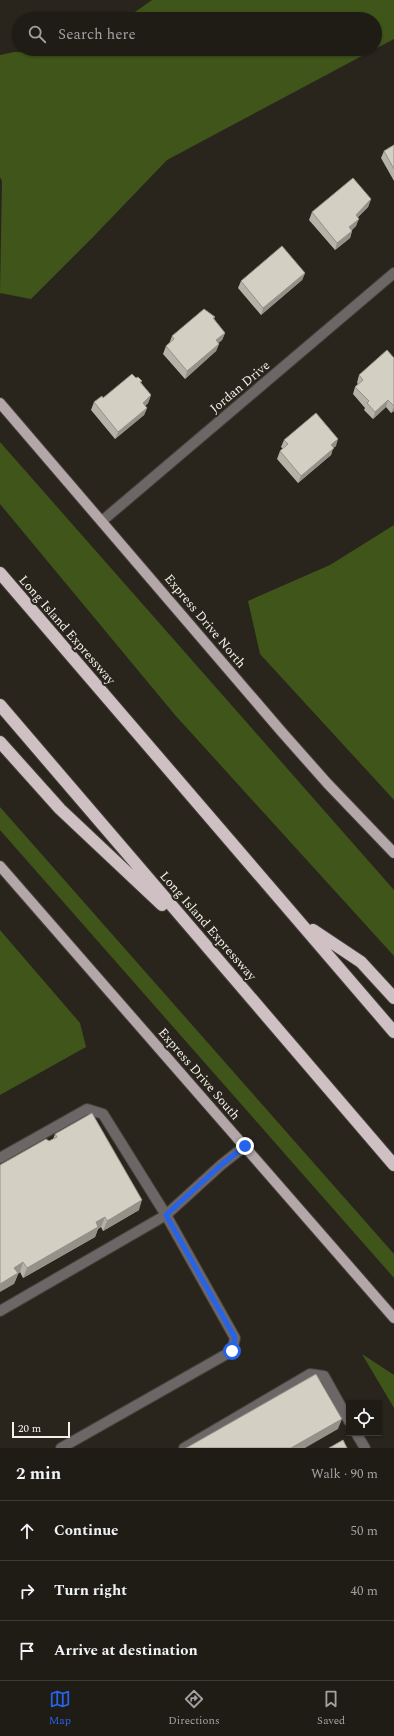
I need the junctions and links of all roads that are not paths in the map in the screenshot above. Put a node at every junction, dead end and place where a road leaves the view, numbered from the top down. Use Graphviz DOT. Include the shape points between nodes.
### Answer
graph roads {
  1 [pos="394,274"];
  2 [pos="0,403"];
  3 [pos="102,521"];
  4 [pos="0,573"];
  5 [pos="0,705"];
  6 [pos="0,742"];
  7 [pos="394,853"];
  8 [pos="0,866"];
  9 [pos="300,922"];
  10 [pos="209,949"];
  11 [pos="394,998"];
  12 [pos="394,1032"];
  13 [pos="245,1146"];
  14 [pos="0,1158"];
  15 [pos="394,1165"];
  16 [pos="166,1215"];
  17 [pos="0,1311"];
  18 [pos="394,1318"];
  19 [pos="346,1416"];
  20 [pos="358,1436"];
  21 [pos="61,1448"];
  22 [pos="184,1448"];
  23 [pos="365,1448"];
  1 -- 3 [label="street, Jordan Drive"];
  2 -- 3 [label="main road, Express Drive North"];
  3 -- 7 [label="main road, Express Drive North" via="312,765"];
  4 -- 9 [label="highway, Long Island Expressway"];
  5 -- 10 [label="highway, Long Island Expressway"];
  6 -- 10 [label="highway" via="60,809"];
  8 -- 13 [label="main road, Express Drive South"];
  9 -- 11 [label="highway" via="360,962"];
  9 -- 12 [label="highway, Long Island Expressway"];
  10 -- 15 [label="highway, Long Island Expressway"];
  13 -- 16 [label="street"];
  13 -- 18 [label="main road, Express Drive South"];
  14 -- 16 [label="street" via="87,1109 104,1114"];
  16 -- 17 [label="street"];
  16 -- 21 [label="street" via="235,1338 232,1351"];
  19 -- 22 [label="street" via="324,1376 310,1374"];
  20 -- 23 [label="street"];
}
